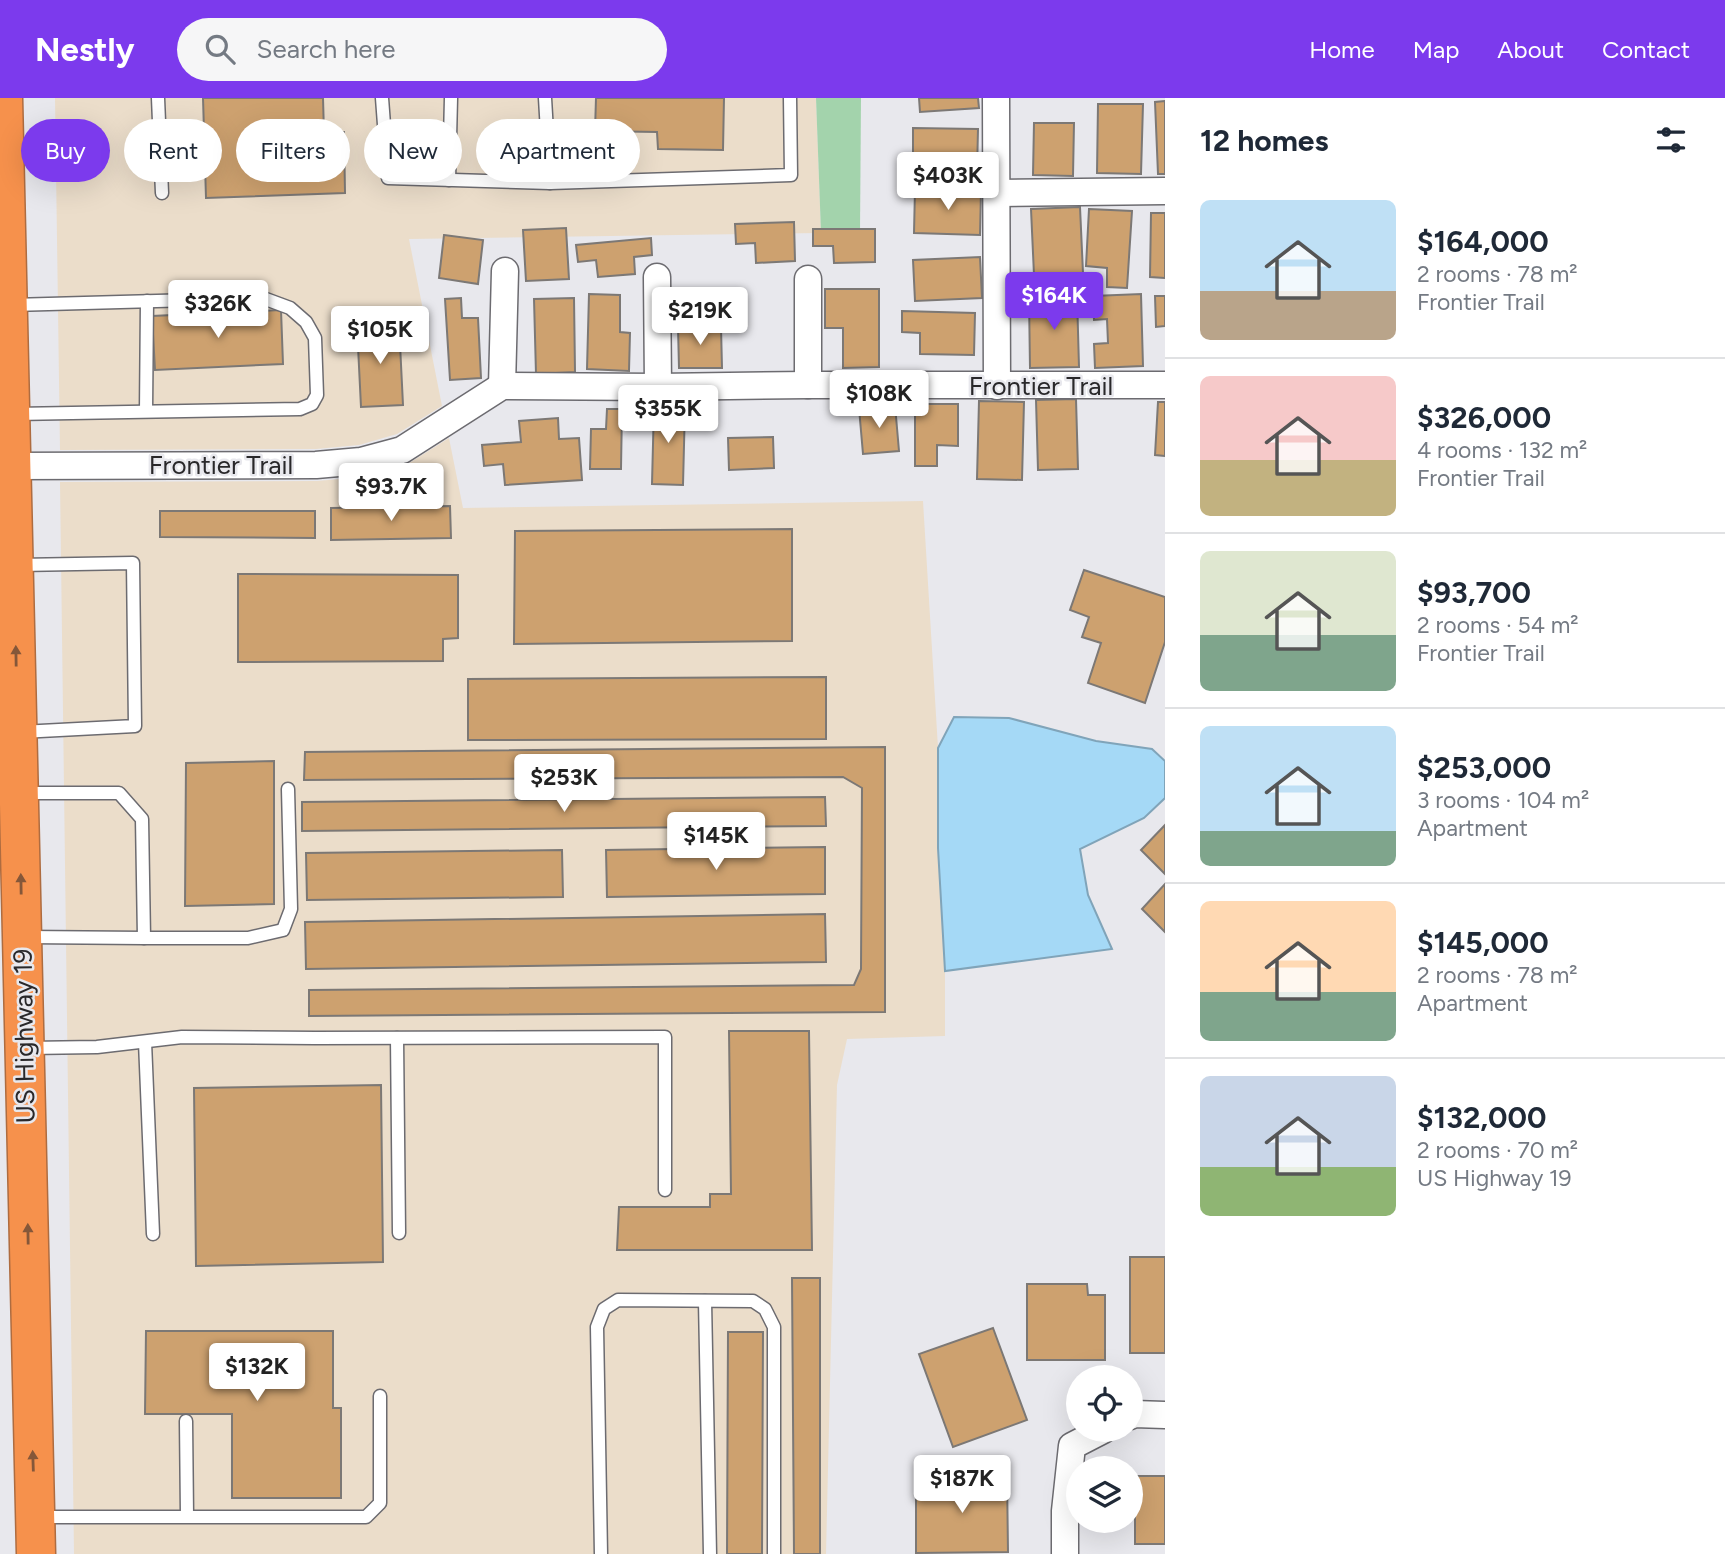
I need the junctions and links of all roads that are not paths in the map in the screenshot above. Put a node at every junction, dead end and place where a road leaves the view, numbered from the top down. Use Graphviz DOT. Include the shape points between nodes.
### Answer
graph roads {
  1 [pos="3,98"];
  2 [pos="158,98"];
  3 [pos="382,98"];
  4 [pos="451,98"];
  5 [pos="545,98"];
  6 [pos="790,98"];
  7 [pos="996,98"];
  8 [pos="384,119"];
  9 [pos="450,119"];
  10 [pos="462,180"];
  11 [pos="550,183"];
  12 [pos="1165,191"];
  13 [pos="162,193"];
  14 [pos="997,193"];
  15 [pos="505,271"];
  16 [pos="657,277"];
  17 [pos="808,279"];
  18 [pos="147,301"];
  19 [pos="8,305"];
  20 [pos="1165,385"];
  21 [pos="502,386"];
  22 [pos="808,386"];
  23 [pos="997,386"];
  24 [pos="658,387"];
  25 [pos="146,411"];
  26 [pos="11,414"];
  27 [pos="12,466"];
  28 [pos="14,565"];
  29 [pos="18,732"];
  30 [pos="288,789"];
  31 [pos="19,793"];
  32 [pos="22,937"];
  33 [pos="144,938"];
  34 [pos="397,1038"];
  35 [pos="145,1042"];
  36 [pos="24,1048"];
  37 [pos="665,1190"];
  38 [pos="400,1233"];
  39 [pos="153,1234"];
  40 [pos="705,1301"];
  41 [pos="380,1396"];
  42 [pos="1143,1414"];
  43 [pos="1165,1415"];
  44 [pos="186,1421"];
  45 [pos="1080,1442"];
  46 [pos="187,1516"];
  47 [pos="35,1536"];
  48 [pos="601,1554"];
  49 [pos="710,1554"];
  50 [pos="775,1554"];
  51 [pos="1065,1554"];
  1 -- 19 [label="highway, US Highway 19"];
  2 -- 13 [label="lane"];
  3 -- 8 [label="lane"];
  4 -- 9 [label="lane"];
  5 -- 11 [label="lane"];
  6 -- 11 [label="lane" via="791,175"];
  7 -- 14 [label="street"];
  10 -- 11 [label="lane"];
  12 -- 14 [label="street"];
  14 -- 23 [label="street"];
  15 -- 21 [label="street"];
  16 -- 24 [label="street"];
  17 -- 22 [label="street"];
  18 -- 19 [label="lane"];
  18 -- 25 [label="lane"];
  18 -- 25 [label="lane" via="263,298 290,308 315,338 317,395 312,404 300,409"];
  19 -- 26 [label="highway, US Highway 19"];
  20 -- 23 [label="street, Frontier Trail"];
  21 -- 24 [label="street, Frontier Trail"];
  21 -- 27 [label="street, Frontier Trail" via="402,450 362,461"];
  22 -- 23 [label="street, Frontier Trail"];
  22 -- 24 [label="street, Frontier Trail"];
  25 -- 26 [label="lane"];
  26 -- 27 [label="highway, US Highway 19"];
  27 -- 28 [label="highway, US Highway 19"];
  29 -- 28 [label="highway, US Highway 19, one-way"];
  28 -- 29 [label="lane" via="133,563 135,726"];
  29 -- 31 [label="highway, US Highway 19"];
  30 -- 33 [label="lane" via="291,909 283,930 248,938"];
  32 -- 31 [label="highway, US Highway 19, one-way"];
  31 -- 33 [label="lane" via="118,793 142,819"];
  32 -- 33 [label="lane"];
  32 -- 36 [label="highway, US Highway 19"];
  34 -- 35 [label="lane" via="182,1037"];
  34 -- 37 [label="lane" via="665,1037"];
  34 -- 38 [label="lane"];
  35 -- 36 [label="lane"];
  35 -- 39 [label="lane"];
  47 -- 36 [label="highway, US Highway 19, one-way"];
  40 -- 48 [label="lane" via="618,1300 604,1308 597,1327"];
  40 -- 49 [label="lane"];
  40 -- 50 [label="lane" via="753,1301 765,1309 774,1327"];
  41 -- 46 [label="lane" via="380,1503 366,1517"];
  42 -- 43 [label="street"];
  44 -- 46 [label="lane"];
  45 -- 51 [label="street" via="1072,1446"];
  46 -- 47 [label="lane"];
}
